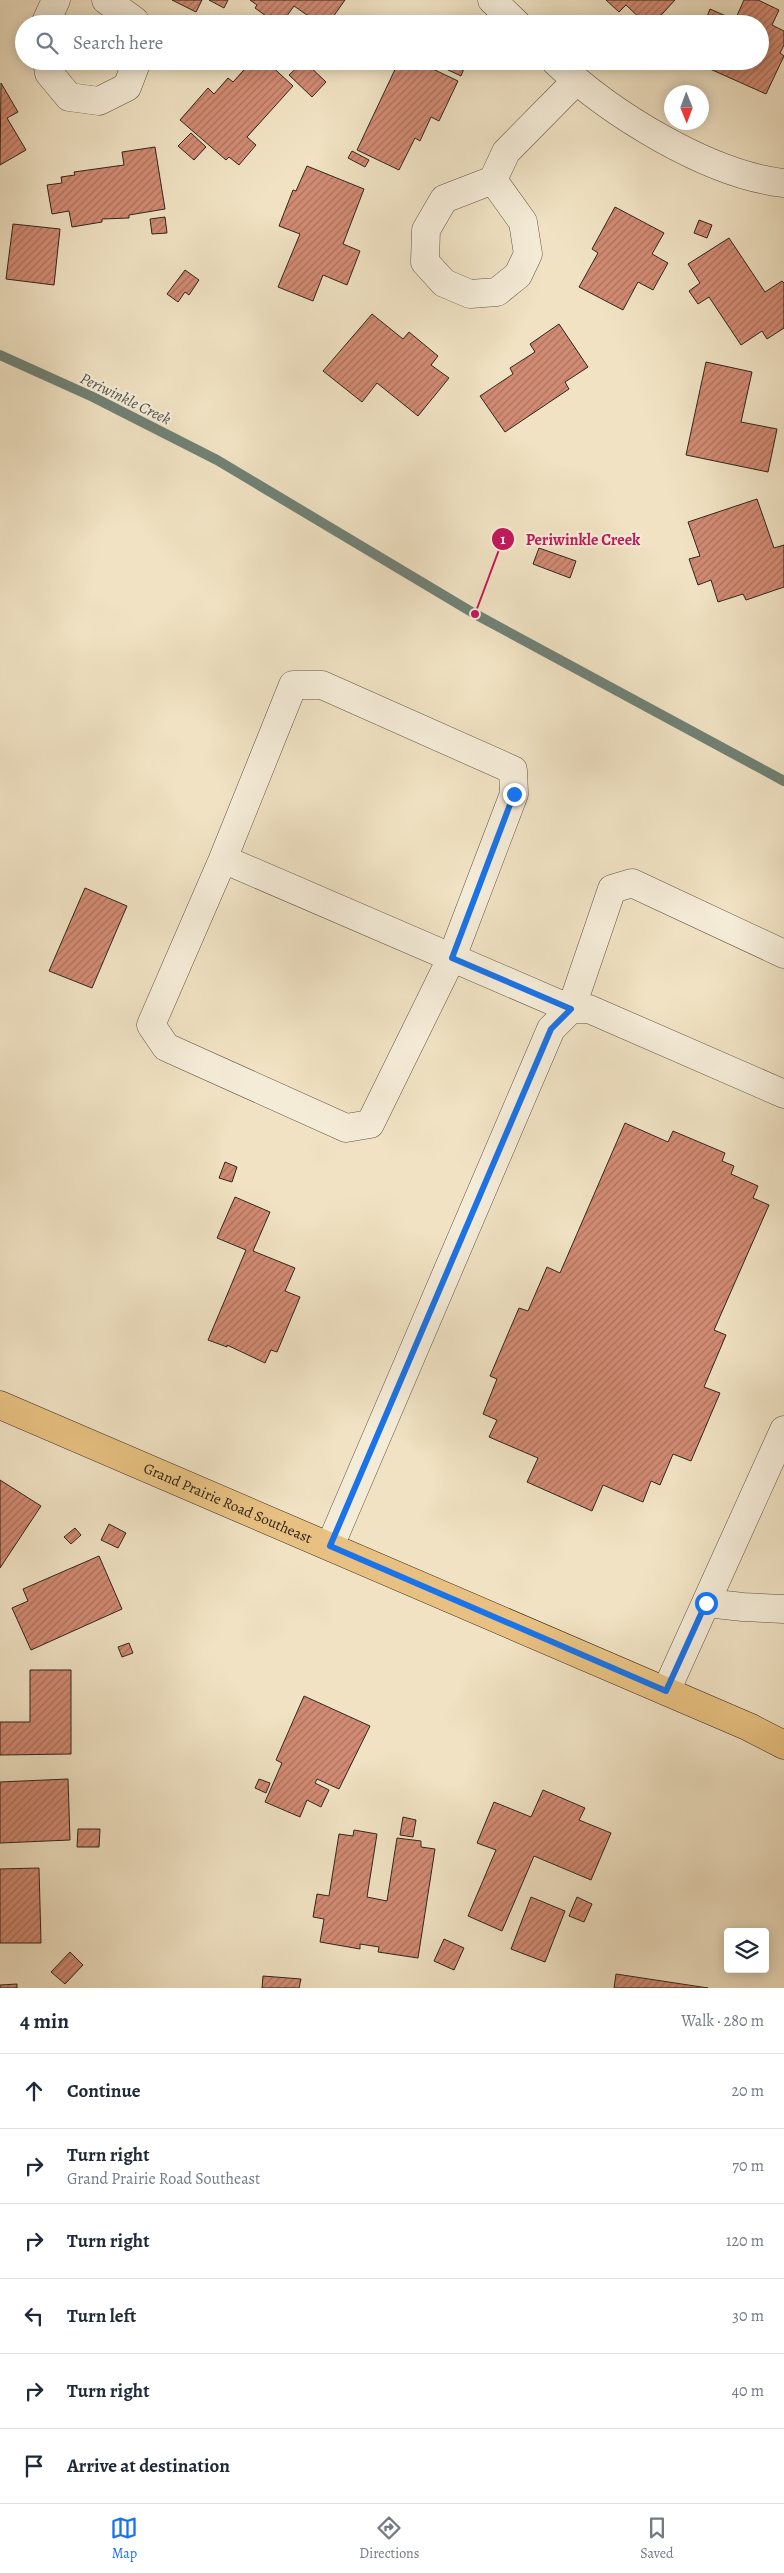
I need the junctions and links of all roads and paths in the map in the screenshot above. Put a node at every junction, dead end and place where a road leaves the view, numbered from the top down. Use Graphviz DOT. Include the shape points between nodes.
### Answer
graph roads {
  1 [pos="56,0"];
  2 [pos="106,0"];
  3 [pos="492,0"];
  4 [pos="49,15"];
  5 [pos="127,15"];
  6 [pos="508,15"];
  7 [pos="48,70"];
  8 [pos="134,70"];
  9 [pos="565,70"];
  10 [pos="576,81"];
  11 [pos="494,180"];
  12 [pos="784,183"];
  13 [pos="223,859"];
  14 [pos="784,954"];
  15 [pos="452,958"];
  16 [pos="571,1009"];
  17 [pos="784,1094"];
  18 [pos="0,1405"];
  19 [pos="784,1430"];
  20 [pos="330,1546"];
  21 [pos="706,1603"];
  22 [pos="784,1609"];
  23 [pos="666,1691"];
  24 [pos="784,1745"];
  1 -- 4 [label="street"];
  2 -- 5 [label="street"];
  3 -- 6 [label="street"];
  7 -- 8 [label="street" via="69,97 99,101 127,88"];
  9 -- 10 [label="street"];
  10 -- 11 [label="street" via="506,152"];
  10 -- 12 [label="street" via="670,145 761,180"];
  13 -- 15 [label="street"];
  13 -- 15 [label="street" via="151,1025 166,1047 346,1128 370,1124"];
  13 -- 15 [label="street" via="293,685 322,685 513,770 514,794"];
  14 -- 16 [label="street" via="632,883 612,889"];
  15 -- 16 [label="street"];
  16 -- 17 [label="street" via="589,1009"];
  16 -- 20 [label="street" via="551,1029"];
  18 -- 20 [label="main road, Grand Prairie Road Southeast"];
  19 -- 21 [label="street"];
  20 -- 23 [label="main road, Grand Prairie Road Southeast"];
  21 -- 22 [label="street"];
  21 -- 23 [label="street"];
  23 -- 24 [label="main road, Grand Prairie Road Southeast"];
}
